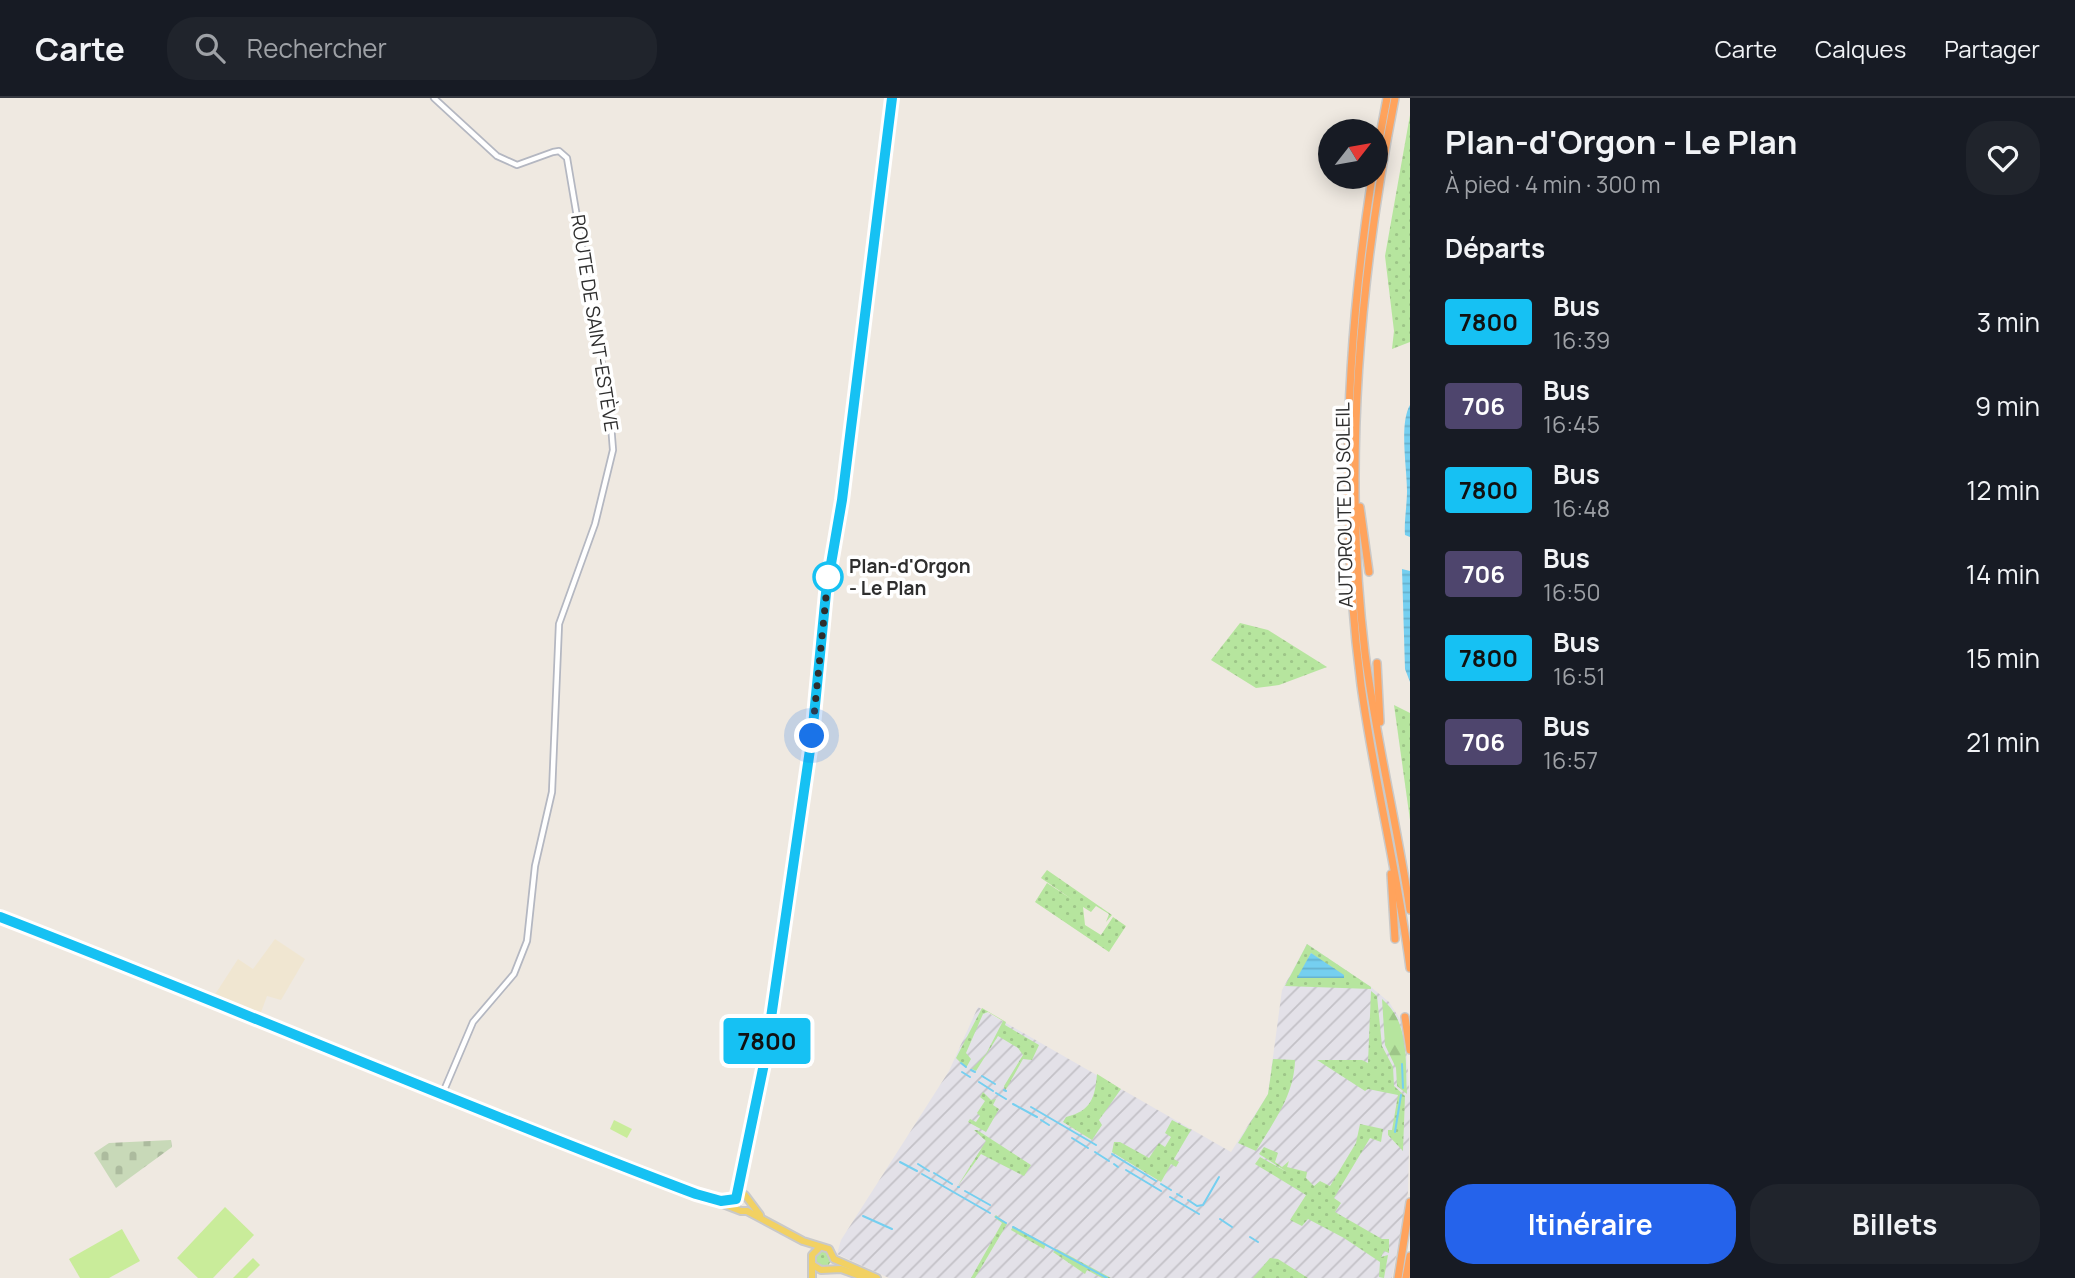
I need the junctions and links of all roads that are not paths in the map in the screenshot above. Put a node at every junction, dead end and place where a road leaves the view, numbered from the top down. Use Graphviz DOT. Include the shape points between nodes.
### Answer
graph roads {
  1 [pos="434,98"];
  2 [pos="892,98"];
  3 [pos="1387,98"];
  4 [pos="1395,98"];
  5 [pos="1383,119"];
  6 [pos="1371,189"];
  7 [pos="1356,470"];
  8 [pos="1368,572"];
  9 [pos="1377,663"];
  10 [pos="1380,744"];
  11 [pos="1386,824"];
  12 [pos="1410,910"];
  13 [pos="0,917"];
  14 [pos="1395,939"];
  15 [pos="1410,968"];
  16 [pos="1405,1017"];
  17 [pos="1410,1050"];
  18 [pos="442,1095"];
  19 [pos="742,1177"];
  20 [pos="747,1196"];
  21 [pos="737,1198"];
  22 [pos="721,1201"];
  23 [pos="1410,1202"];
  24 [pos="749,1207"];
  25 [pos="737,1208"];
  26 [pos="803,1241"];
  27 [pos="819,1248"];
  28 [pos="813,1253"];
  29 [pos="1410,1256"];
  30 [pos="834,1259"];
  31 [pos="813,1265"];
  32 [pos="826,1270"];
  33 [pos="814,1278"];
  34 [pos="866,1278"];
  35 [pos="877,1278"];
  36 [pos="1398,1278"];
  37 [pos="1406,1278"];
  1 -- 18 [label="street, ROUTE DE SAINT-ESTÈVE" via="497,156 517,165 559,151 567,158 613,450 595,524 559,624 552,792 535,866 527,941 514,974 473,1022"];
  2 -- 19 [label="street" via="842,500 826,593 812,736 765,1059"];
  3 -- 5 [label="highway"];
  4 -- 7 [label="highway, AUTOROUTE DU SOLEIL" via="1366,276"];
  6 -- 11 [label="highway, AUTOROUTE DU SOLEIL" via="1353,336 1348,505 1354,621"];
  7 -- 8 [label="highway"];
  7 -- 10 [label="highway, AUTOROUTE DU SOLEIL" via="1362,620"];
  9 -- 10 [label="highway"];
  10 -- 12 [label="highway, AUTOROUTE DU SOLEIL"];
  11 -- 14 [label="highway"];
  11 -- 15 [label="highway, AUTOROUTE DU SOLEIL"];
  13 -- 18 [label="main road"];
  16 -- 17 [label="highway"];
  18 -- 22 [label="main road"];
  19 -- 20 [label="street"];
  19 -- 21 [label="street"];
  20 -- 21 [label="main road"];
  20 -- 24 [label="main road"];
  21 -- 22 [label="main road"];
  21 -- 25 [label="main road"];
  22 -- 25 [label="main road"];
  23 -- 36 [label="highway"];
  24 -- 25 [label="main road"];
  24 -- 26 [label="main road"];
  26 -- 27 [label="main road"];
  26 -- 28 [label="main road"];
  27 -- 28 [label="main road"];
  27 -- 30 [label="main road" via="831,1251"];
  28 -- 31 [label="main road"];
  29 -- 37 [label="highway"];
  30 -- 32 [label="main road"];
  30 -- 35 [label="main road"];
  31 -- 32 [label="main road"];
  31 -- 33 [label="main road"];
  32 -- 33 [label="main road"];
  32 -- 34 [label="main road"];
}
